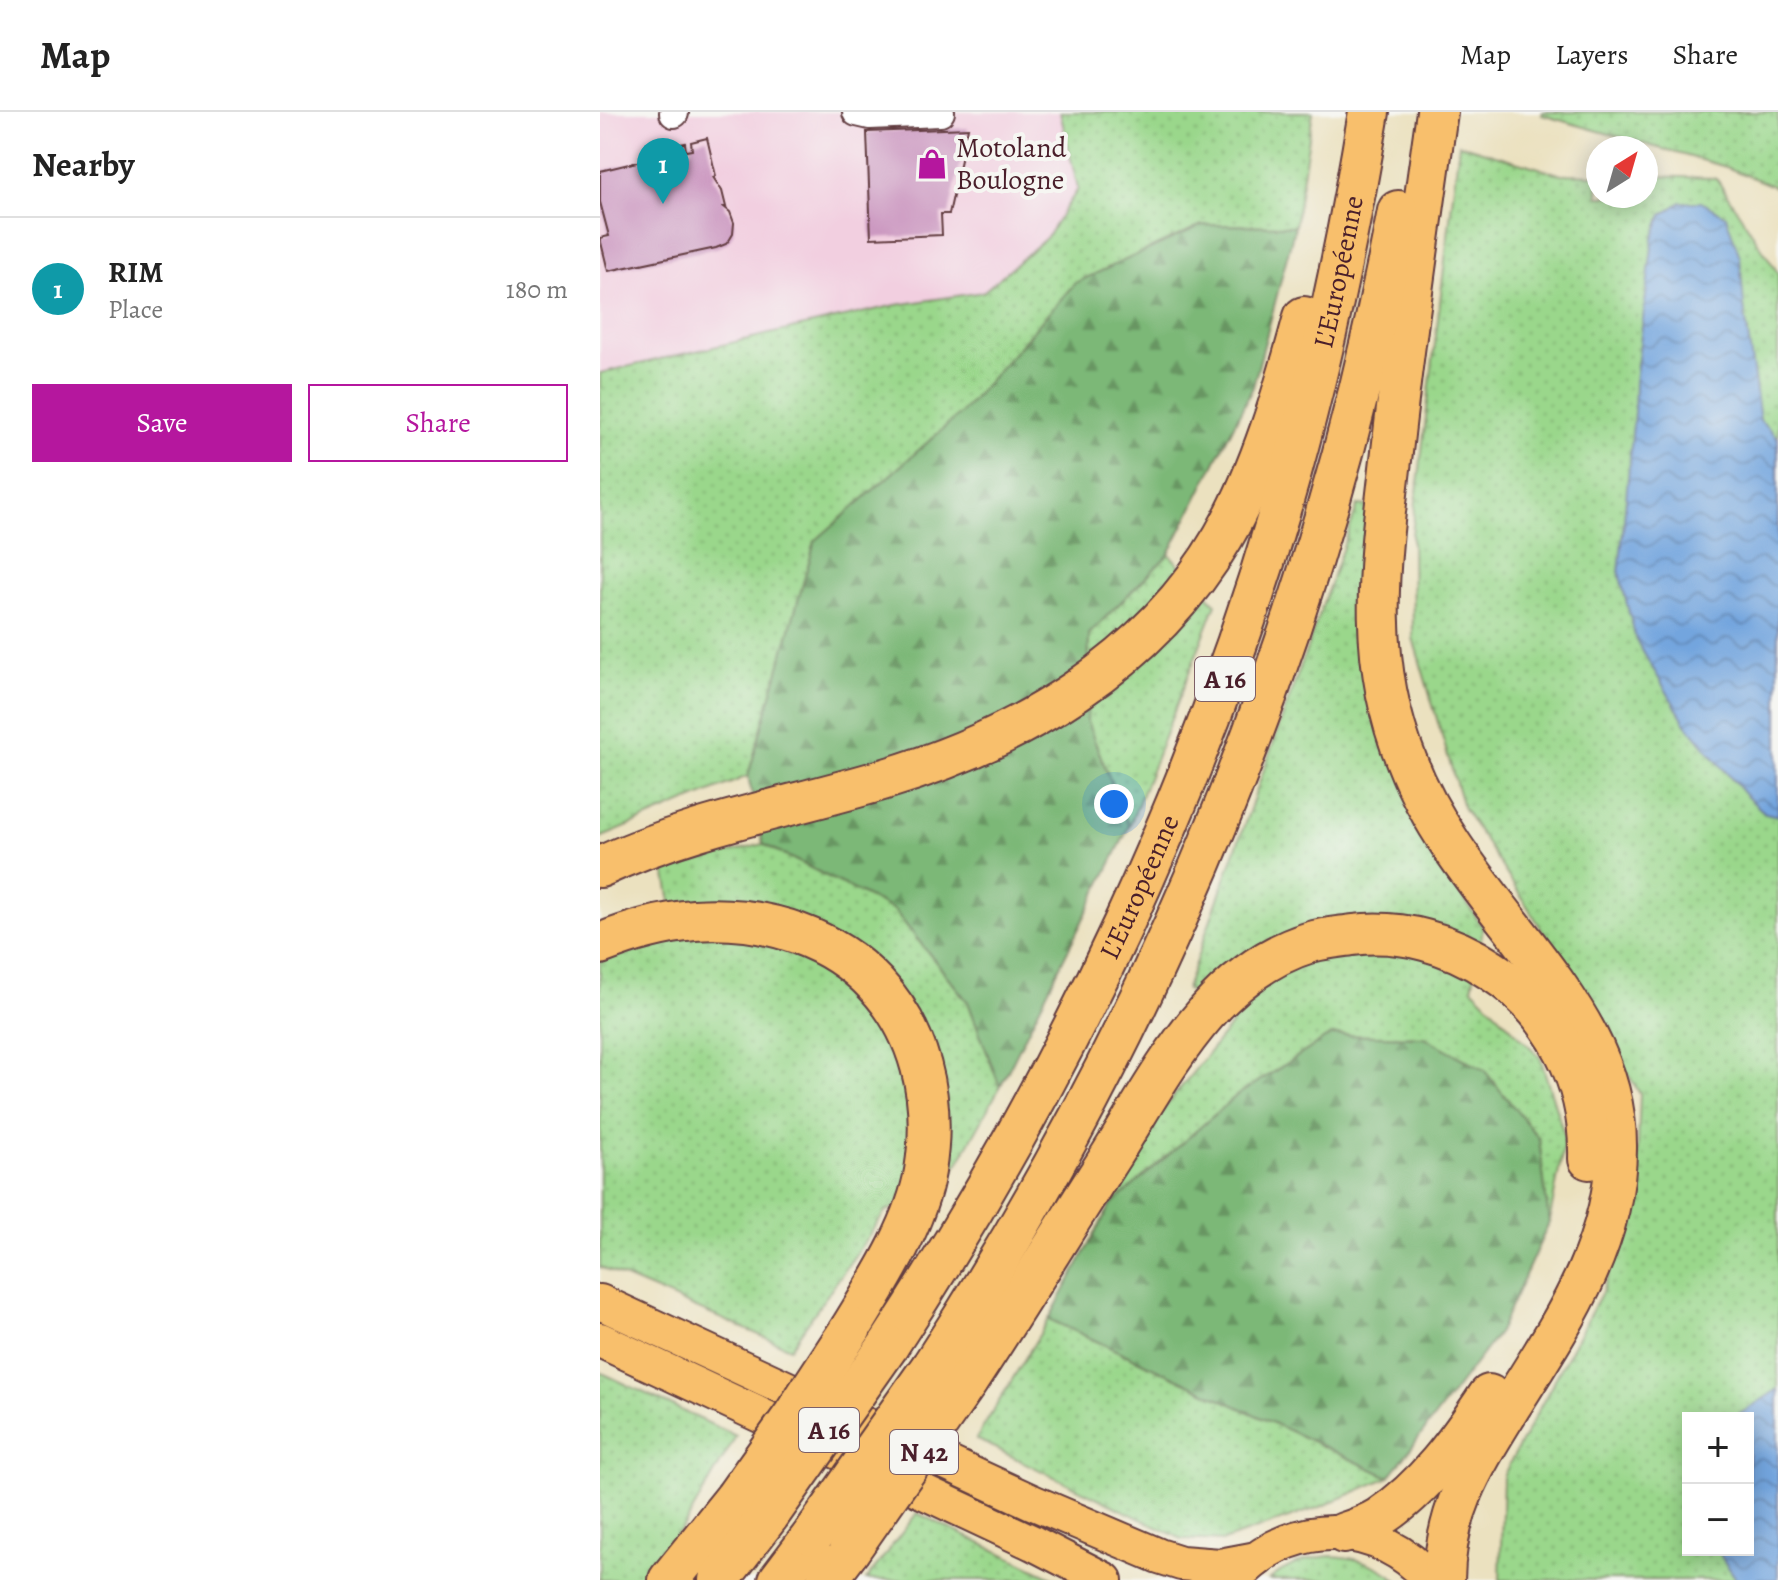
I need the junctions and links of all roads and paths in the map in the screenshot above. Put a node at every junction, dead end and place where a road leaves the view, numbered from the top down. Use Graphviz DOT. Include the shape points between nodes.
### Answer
graph roads {
  1 [pos="857,112"];
  2 [pos="940,112"];
  3 [pos="1349,112"];
  4 [pos="1369,112"];
  5 [pos="1415,112"];
  6 [pos="1437,112"];
  7 [pos="600,867"];
  8 [pos="600,944"];
  9 [pos="600,1302"];
  10 [pos="600,1340"];
  11 [pos="752,1506"];
  12 [pos="1344,1533"];
  13 [pos="838,1566"];
  14 [pos="1247,1569"];
  15 [pos="669,1580"];
  16 [pos="719,1580"];
  17 [pos="779,1580"];
  18 [pos="1105,1580"];
  19 [pos="1431,1580"];
  20 [pos="1444,1580"];
  1 -- 2 [label="lane"];
  3 -- 7 [label="highway" via="1307,304 1263,446 1223,537 1163,617 1077,691 973,748 892,778 670,840"];
  4 -- 11 [label="highway, L'Européenne / A 16, bridge" via="1338,281 1304,424 1223,685 1164,833 1052,1069 962,1228 888,1346"];
  5 -- 17 [label="highway, L'Européenne / A 16, bridge" via="1385,278 1303,590 1181,907 1113,1052 1002,1256 932,1366"];
  6 -- 20 [label="highway" via="1380,556 1378,628 1387,696 1399,741 1428,808 1586,1031 1612,1098 1616,1145 1612,1191 1593,1263 1562,1325 1472,1470 1450,1525"];
  8 -- 11 [label="highway, bridge" via="690,921 766,924 804,936 837,952 891,1001 922,1070 928,1151 913,1215 872,1294 794,1415"];
  9 -- 14 [label="main road, N 42" via="1159,1556"];
  10 -- 18 [label="main road, N 42"];
  11 -- 15 [label="highway"];
  11 -- 16 [label="highway, L'Européenne / A 16"];
  12 -- 13 [label="highway, bridge" via="1395,1506 1467,1427 1555,1283 1575,1239 1586,1193 1586,1109 1556,1033 1520,991 1482,965 1439,944 1398,935 1314,941 1281,953 1248,974 1201,1017 967,1382"];
  12 -- 14 [label="main road" via="1298,1538 1277,1546"];
  12 -- 19 [label="main road" via="1398,1550"];
}
